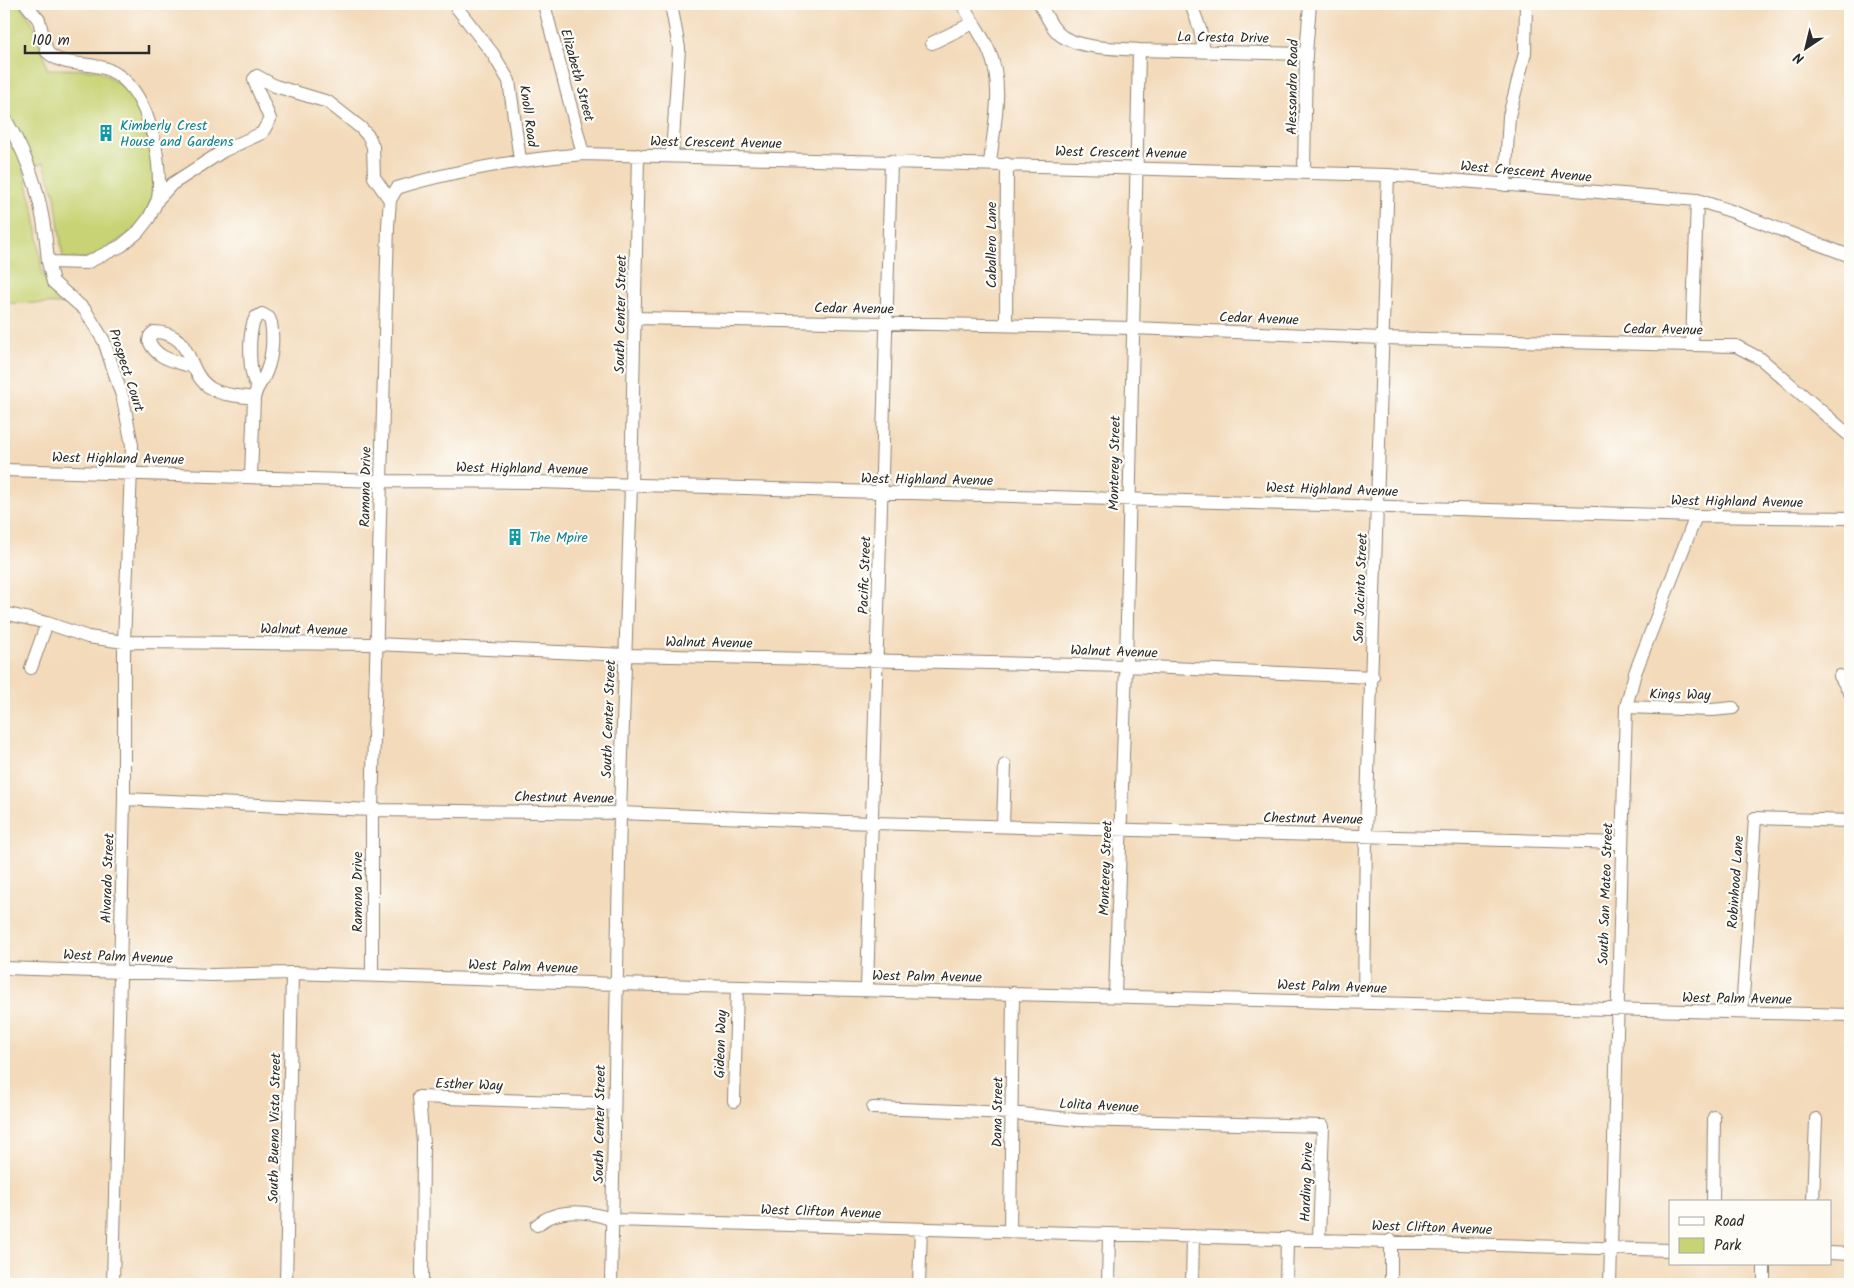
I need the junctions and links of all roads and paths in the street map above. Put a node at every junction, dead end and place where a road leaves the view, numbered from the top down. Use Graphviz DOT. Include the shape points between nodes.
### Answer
graph roads {
  1 [pos="26,4"];
  2 [pos="454,4"];
  3 [pos="544,4"];
  4 [pos="671,4"];
  5 [pos="962,4"];
  6 [pos="1040,4"];
  7 [pos="1191,4"];
  8 [pos="1310,4"];
  9 [pos="1526,4"];
  10 [pos="973,23"];
  11 [pos="932,43"];
  12 [pos="1139,50"];
  13 [pos="1204,50"];
  14 [pos="1306,54"];
  15 [pos="4,117"];
  16 [pos="583,154"];
  17 [pos="638,155"];
  18 [pos="672,155"];
  19 [pos="520,160"];
  20 [pos="891,161"];
  21 [pos="990,164"];
  22 [pos="1006,164"];
  23 [pos="1137,167"];
  24 [pos="1304,172"];
  25 [pos="1388,175"];
  26 [pos="1505,185"];
  27 [pos="158,199"];
  28 [pos="390,200"];
  29 [pos="1697,200"];
  30 [pos="1850,256"];
  31 [pos="48,262"];
  32 [pos="635,318"];
  33 [pos="886,323"];
  34 [pos="1006,325"];
  35 [pos="1132,328"];
  36 [pos="1382,338"];
  37 [pos="1692,345"];
  38 [pos="193,367"];
  39 [pos="255,392"];
  40 [pos="1850,436"];
  41 [pos="4,470"];
  42 [pos="132,473"];
  43 [pos="251,476"];
  44 [pos="380,481"];
  45 [pos="631,486"];
  46 [pos="882,494"];
  47 [pos="1129,499"];
  48 [pos="1379,506"];
  49 [pos="1696,516"];
  50 [pos="1850,518"];
  51 [pos="4,613"];
  52 [pos="47,623"];
  53 [pos="124,642"];
  54 [pos="375,644"];
  55 [pos="626,655"];
  56 [pos="876,660"];
  57 [pos="1126,666"];
  58 [pos="31,668"];
  59 [pos="1840,676"];
  60 [pos="1372,677"];
  61 [pos="1850,693"];
  62 [pos="1626,707"];
  63 [pos="1733,708"];
  64 [pos="1005,765"];
  65 [pos="124,799"];
  66 [pos="372,810"];
  67 [pos="620,813"];
  68 [pos="1850,821"];
  69 [pos="872,823"];
  70 [pos="1003,826"];
  71 [pos="1121,830"];
  72 [pos="1366,834"];
  73 [pos="1621,843"];
  74 [pos="4,968"];
  75 [pos="119,972"];
  76 [pos="292,973"];
  77 [pos="372,975"];
  78 [pos="616,984"];
  79 [pos="737,988"];
  80 [pos="867,989"];
  81 [pos="1013,993"];
  82 [pos="1115,995"];
  83 [pos="1364,1002"];
  84 [pos="1617,1010"];
  85 [pos="1742,1012"];
  86 [pos="1850,1016"];
  87 [pos="734,1101"];
  88 [pos="614,1104"];
  89 [pos="873,1108"];
  90 [pos="1012,1113"];
  91 [pos="1714,1117"];
  92 [pos="1816,1119"];
  93 [pos="1323,1126"];
  94 [pos="1713,1200"];
  95 [pos="1813,1200"];
  96 [pos="613,1220"];
  97 [pos="537,1225"];
  98 [pos="922,1229"];
  99 [pos="1010,1231"];
  100 [pos="1109,1234"];
  101 [pos="1193,1236"];
  102 [pos="1287,1238"];
  103 [pos="1319,1239"];
  104 [pos="1391,1240"];
  105 [pos="1610,1248"];
  106 [pos="1669,1250"];
  107 [pos="1832,1254"];
  108 [pos="1850,1254"];
  109 [pos="1764,1266"];
  110 [pos="112,1284"];
  111 [pos="286,1284"];
  112 [pos="422,1284"];
  113 [pos="611,1284"];
  114 [pos="919,1284"];
  115 [pos="1108,1284"];
  116 [pos="1192,1284"];
  117 [pos="1286,1284"];
  118 [pos="1391,1284"];
  119 [pos="1610,1284"];
  120 [pos="1764,1284"];
  1 -- 27 [label="street" via="39,20 47,52 63,61 108,69 134,89 148,122 159,167"];
  2 -- 19 [label="street, Knoll Road" via="493,54 509,81"];
  3 -- 16 [label="street, Elizabeth Street"];
  4 -- 18 [label="street" via="679,48"];
  5 -- 10 [label="street"];
  6 -- 12 [label="street" via="1052,26 1064,38 1081,44"];
  7 -- 13 [label="street"];
  8 -- 14 [label="street, Alessandro Road"];
  9 -- 26 [label="street" via="1525,53 1509,116"];
  10 -- 11 [label="street"];
  10 -- 21 [label="street" via="990,52 995,68 997,97"];
  12 -- 13 [label="street, La Cresta Drive"];
  12 -- 23 [label="street, Monterey Street"];
  13 -- 14 [label="street, La Cresta Drive"];
  14 -- 24 [label="street, Alessandro Road"];
  15 -- 31 [label="street, Prospect Court" via="20,144 38,192 46,226"];
  16 -- 17 [label="street, West Crescent Avenue"];
  16 -- 19 [label="street, West Crescent Avenue"];
  17 -- 18 [label="street, West Crescent Avenue"];
  17 -- 32 [label="street, South Center Street"];
  18 -- 20 [label="street, West Crescent Avenue"];
  19 -- 28 [label="street, West Crescent Avenue" via="398,188"];
  20 -- 21 [label="street, West Crescent Avenue"];
  20 -- 33 [label="street, Pacific Street"];
  21 -- 22 [label="street, West Crescent Avenue"];
  22 -- 23 [label="street, West Crescent Avenue"];
  22 -- 34 [label="street, Caballero Lane"];
  23 -- 24 [label="street, West Crescent Avenue"];
  23 -- 35 [label="street, Monterey Street"];
  24 -- 25 [label="street, West Crescent Avenue"];
  25 -- 26 [label="street, West Crescent Avenue"];
  25 -- 36 [label="street, San Jacinto Street"];
  26 -- 29 [label="street, West Crescent Avenue"];
  27 -- 28 [label="street" via="172,184 209,159 266,129 269,112 255,83 257,76 287,90 328,102 361,128 372,142 374,178"];
  27 -- 31 [label="street" via="138,232 121,246 86,262"];
  28 -- 44 [label="street, Ramona Drive"];
  29 -- 30 [label="street, West Crescent Avenue"];
  29 -- 37 [label="street"];
  31 -- 42 [label="street, Prospect Court" via="53,282 84,310 104,341 131,434"];
  32 -- 33 [label="street, Cedar Avenue"];
  32 -- 45 [label="street, South Center Street"];
  33 -- 34 [label="street, Cedar Avenue"];
  33 -- 46 [label="street, Pacific Street"];
  34 -- 35 [label="street, Cedar Avenue"];
  35 -- 36 [label="street, Cedar Avenue"];
  35 -- 47 [label="street, Monterey Street"];
  36 -- 37 [label="street, Cedar Avenue"];
  36 -- 48 [label="street, San Jacinto Street"];
  37 -- 40 [label="street, Cedar Avenue" via="1736,346 1750,352"];
  38 -- 39 [label="street" via="210,388 218,392"];
  39 -- 39 [label="street" via="271,357 271,323 262,314 252,325 251,372"];
  39 -- 43 [label="street"];
  41 -- 42 [label="street, West Highland Avenue"];
  42 -- 43 [label="street, West Highland Avenue"];
  42 -- 53 [label="street, Alvarado Street"];
  43 -- 44 [label="street, West Highland Avenue"];
  44 -- 45 [label="street, West Highland Avenue"];
  44 -- 54 [label="street, Ramona Drive"];
  45 -- 46 [label="street, West Highland Avenue"];
  45 -- 55 [label="street, South Center Street"];
  46 -- 47 [label="street, West Highland Avenue"];
  46 -- 56 [label="street, Pacific Street"];
  47 -- 48 [label="street, West Highland Avenue"];
  47 -- 57 [label="street, Monterey Street"];
  48 -- 49 [label="street, West Highland Avenue"];
  48 -- 60 [label="street, San Jacinto Street"];
  49 -- 50 [label="street, West Highland Avenue"];
  49 -- 62 [label="street, South San Mateo Street" via="1635,673"];
  51 -- 52 [label="street, Walnut Avenue"];
  52 -- 53 [label="street, Walnut Avenue" via="88,637"];
  52 -- 58 [label="street"];
  53 -- 54 [label="street, Walnut Avenue"];
  53 -- 65 [label="street, Alvarado Street"];
  54 -- 55 [label="street, Walnut Avenue"];
  54 -- 66 [label="street, Ramona Drive"];
  55 -- 56 [label="street, Walnut Avenue"];
  55 -- 67 [label="street, South Center Street"];
  56 -- 57 [label="street, Walnut Avenue"];
  56 -- 69 [label="street, Pacific Street"];
  57 -- 60 [label="street, Walnut Avenue"];
  57 -- 71 [label="street, Monterey Street"];
  59 -- 61 [label="street"];
  60 -- 72 [label="street, San Jacinto Street"];
  62 -- 63 [label="street, Kings Way"];
  62 -- 73 [label="street, South San Mateo Street"];
  64 -- 70 [label="street"];
  65 -- 66 [label="street, Chestnut Avenue"];
  65 -- 75 [label="street, Alvarado Street"];
  66 -- 67 [label="street, Chestnut Avenue"];
  66 -- 77 [label="street, Ramona Drive"];
  67 -- 69 [label="street, Chestnut Avenue"];
  67 -- 78 [label="street, South Center Street"];
  68 -- 85 [label="street, Robinhood Lane" via="1755,818"];
  69 -- 70 [label="street, Chestnut Avenue"];
  69 -- 80 [label="street, Pacific Street"];
  70 -- 71 [label="street, Chestnut Avenue"];
  71 -- 72 [label="street, Chestnut Avenue"];
  71 -- 82 [label="street, Monterey Street"];
  72 -- 73 [label="street, Chestnut Avenue"];
  72 -- 83 [label="street, San Jacinto Street"];
  73 -- 84 [label="street, South San Mateo Street"];
  74 -- 75 [label="street, West Palm Avenue"];
  75 -- 76 [label="street, West Palm Avenue"];
  75 -- 110 [label="street, Alvarado Street"];
  76 -- 77 [label="street, West Palm Avenue"];
  76 -- 111 [label="street, South Buena Vista Street"];
  77 -- 78 [label="street, West Palm Avenue"];
  78 -- 79 [label="street, West Palm Avenue"];
  78 -- 88 [label="street, South Center Street"];
  79 -- 80 [label="street, West Palm Avenue"];
  79 -- 87 [label="street, Gideon Way"];
  80 -- 81 [label="street, West Palm Avenue"];
  81 -- 82 [label="street, West Palm Avenue"];
  81 -- 90 [label="street, Dana Street"];
  82 -- 83 [label="street, West Palm Avenue"];
  83 -- 84 [label="street, West Palm Avenue"];
  84 -- 85 [label="street, West Palm Avenue"];
  84 -- 105 [label="street, South San Mateo Street"];
  85 -- 86 [label="street, West Palm Avenue"];
  88 -- 96 [label="street, South Center Street"];
  88 -- 112 [label="street, Esther Way" via="419,1097 423,1143"];
  89 -- 90 [label="street, Lolita Avenue"];
  90 -- 93 [label="street, Lolita Avenue" via="1078,1120"];
  90 -- 99 [label="street, Dana Street"];
  91 -- 94 [label="street"];
  92 -- 95 [label="street"];
  93 -- 103 [label="street, Harding Drive"];
  96 -- 97 [label="street, West Clifton Avenue" via="571,1213 546,1218"];
  96 -- 98 [label="street, West Clifton Avenue"];
  96 -- 113 [label="street, South Center Street"];
  98 -- 99 [label="street, West Clifton Avenue"];
  98 -- 114 [label="street"];
  99 -- 100 [label="street, West Clifton Avenue"];
  100 -- 101 [label="street, West Clifton Avenue"];
  100 -- 115 [label="street"];
  101 -- 102 [label="street, West Clifton Avenue"];
  101 -- 116 [label="street"];
  102 -- 103 [label="street, West Clifton Avenue"];
  102 -- 117 [label="street, Harding Drive"];
  103 -- 104 [label="street, West Clifton Avenue"];
  104 -- 105 [label="street, West Clifton Avenue"];
  104 -- 118 [label="street"];
  105 -- 106 [label="street, West Clifton Avenue"];
  105 -- 119 [label="street, South San Mateo Street"];
  107 -- 108 [label="street"];
  109 -- 120 [label="street"];
}
